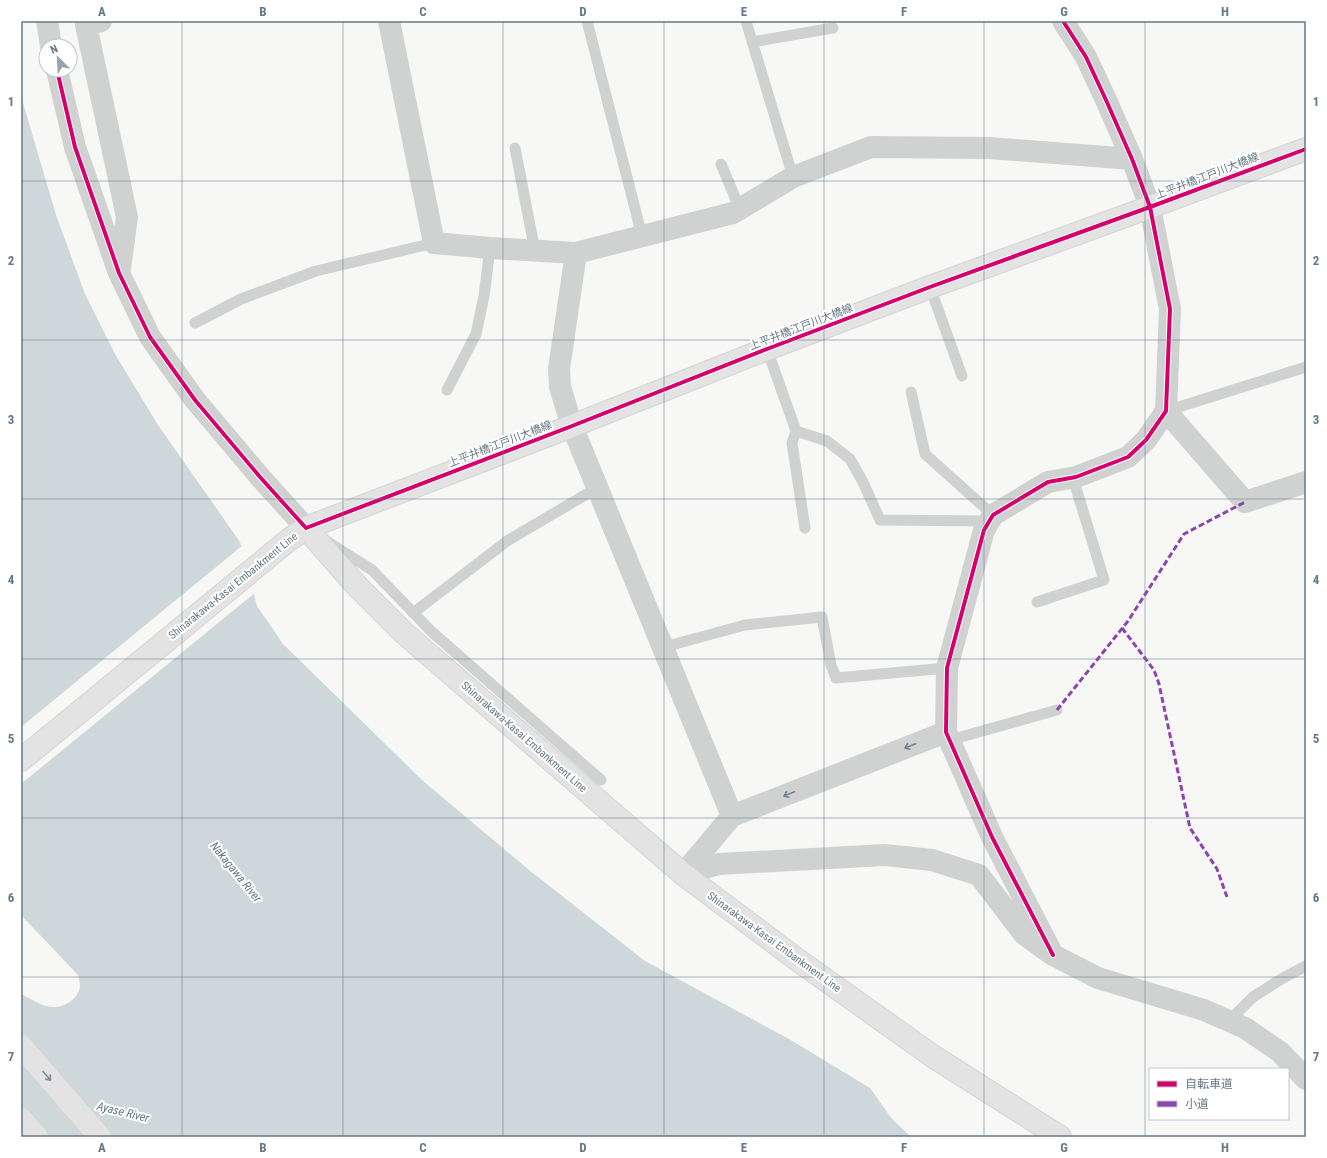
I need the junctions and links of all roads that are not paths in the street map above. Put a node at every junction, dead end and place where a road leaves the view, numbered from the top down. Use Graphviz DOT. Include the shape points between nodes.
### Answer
graph roads {
  1 [pos="47,21"];
  2 [pos="389,21"];
  3 [pos="587,21"];
  4 [pos="746,21"];
  5 [pos="1063,21"];
  6 [pos="91,22"];
  7 [pos="833,28"];
  8 [pos="49,38"];
  9 [pos="752,42"];
  10 [pos="59,78"];
  11 [pos="515,148"];
  12 [pos="1306,149"];
  13 [pos="1132,159"];
  14 [pos="721,164"];
  15 [pos="793,177"];
  16 [pos="1150,207"];
  17 [pos="740,209"];
  18 [pos="642,236"];
  19 [pos="434,243"];
  20 [pos="490,248"];
  21 [pos="535,251"];
  22 [pos="576,253"];
  23 [pos="119,273"];
  24 [pos="930,287"];
  25 [pos="195,324"];
  26 [pos="766,349"];
  27 [pos="1306,367"];
  28 [pos="962,376"];
  29 [pos="447,390"];
  30 [pos="911,392"];
  31 [pos="1166,411"];
  32 [pos="572,426"];
  33 [pos="796,431"];
  34 [pos="1073,478"];
  35 [pos="1306,482"];
  36 [pos="597,488"];
  37 [pos="992,518"];
  38 [pos="805,528"];
  39 [pos="298,533"];
  40 [pos="1037,602"];
  41 [pos="413,613"];
  42 [pos="664,647"];
  43 [pos="947,668"];
  44 [pos="1057,710"];
  45 [pos="948,736"];
  46 [pos="21,760"];
  47 [pos="601,780"];
  48 [pos="732,816"];
  49 [pos="683,874"];
  50 [pos="1052,955"];
  51 [pos="1306,966"];
  52 [pos="1229,1021"];
  53 [pos="21,1046"];
  54 [pos="1306,1079"];
  55 [pos="21,1119"];
  56 [pos="37,1137"];
  57 [pos="100,1137"];
  58 [pos="1060,1137"];
  1 -- 8 [label="street"];
  2 -- 19 [label="street"];
  3 -- 18 [label="lane"];
  4 -- 9 [label="lane"];
  5 -- 13 [label="street" via="1086,57"];
  6 -- 23 [label="street" via="127,217"];
  7 -- 9 [label="lane"];
  9 -- 15 [label="lane"];
  10 -- 23 [label="street" via="75,147"];
  11 -- 21 [label="lane"];
  12 -- 16 [label="main road, 上平井橋江戸川大橋線"];
  13 -- 15 [label="street" via="989,148 871,147"];
  13 -- 16 [label="street"];
  14 -- 17 [label="lane"];
  15 -- 17 [label="street"];
  16 -- 24 [label="main road, 上平井橋江戸川大橋線"];
  16 -- 31 [label="street" via="1170,309"];
  17 -- 18 [label="street"];
  18 -- 22 [label="street"];
  19 -- 20 [label="street"];
  19 -- 25 [label="lane" via="316,271 241,299"];
  20 -- 21 [label="street"];
  20 -- 29 [label="lane" via="476,334"];
  21 -- 22 [label="street"];
  22 -- 32 [label="street" via="560,369 560,387"];
  23 -- 39 [label="street" via="150,337 196,400 260,477"];
  24 -- 26 [label="main road, 上平井橋江戸川大橋線"];
  24 -- 28 [label="lane"];
  26 -- 32 [label="main road, 上平井橋江戸川大橋線"];
  26 -- 33 [label="lane"];
  27 -- 31 [label="lane"];
  30 -- 37 [label="lane" via="925,454"];
  31 -- 34 [label="street" via="1146,440 1128,457"];
  31 -- 35 [label="street" via="1245,502"];
  32 -- 36 [label="street"];
  32 -- 39 [label="main road, 上平井橋江戸川大橋線"];
  33 -- 37 [label="lane" via="828,442 850,459 880,520"];
  33 -- 38 [label="lane" via="792,444"];
  34 -- 37 [label="street" via="1048,482"];
  34 -- 40 [label="lane" via="1104,580"];
  36 -- 41 [label="lane" via="507,541"];
  36 -- 42 [label="street"];
  37 -- 43 [label="street" via="984,530"];
  39 -- 41 [label="lane" via="372,570"];
  39 -- 46 [label="main road, Shinarakawa-Kasai Embankment Line"];
  39 -- 49 [label="main road, Shinarakawa-Kasai Embankment Line" via="405,634"];
  41 -- 47 [label="lane"];
  42 -- 43 [label="lane" via="745,625 822,617 830,665 836,678"];
  42 -- 48 [label="street"];
  43 -- 45 [label="street"];
  44 -- 45 [label="lane"];
  45 -- 48 [label="street, one-way"];
  45 -- 50 [label="street" via="992,837"];
  48 -- 49 [label="street"];
  49 -- 50 [label="street" via="719,864 885,855 932,860 979,875 1024,934"];
  49 -- 58 [label="main road, Shinarakawa-Kasai Embankment Line" via="799,962 934,1057"];
  50 -- 52 [label="street" via="1098,978 1204,1010"];
  51 -- 52 [label="lane" via="1253,997"];
  52 -- 54 [label="street" via="1245,1028 1280,1052"];
  53 -- 57 [label="main road, one-way"];
  55 -- 56 [label="main road"];
}
